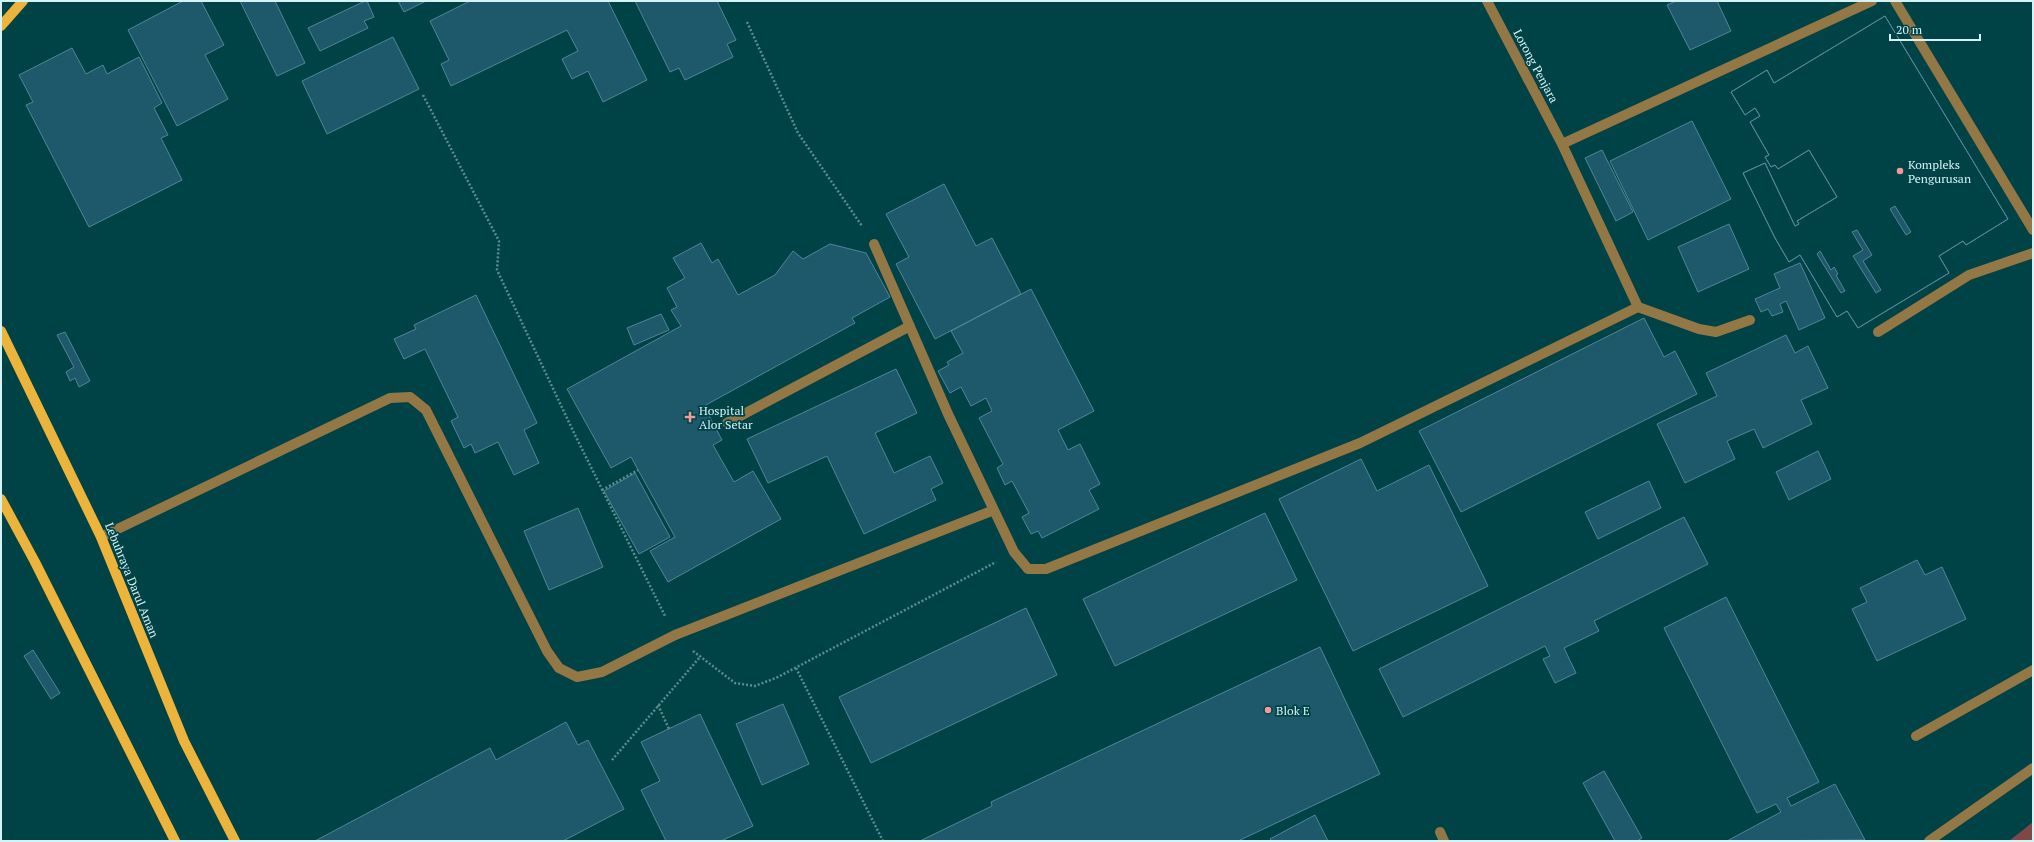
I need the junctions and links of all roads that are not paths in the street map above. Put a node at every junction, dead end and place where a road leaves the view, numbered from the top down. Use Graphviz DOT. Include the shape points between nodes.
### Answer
graph roads {
  1 [pos="23,1"];
  2 [pos="1487,1"];
  3 [pos="1872,1"];
  4 [pos="1895,1"];
  5 [pos="1,26"];
  6 [pos="1562,144"];
  7 [pos="2033,230"];
  8 [pos="874,244"];
  9 [pos="2033,253"];
  10 [pos="1638,307"];
  11 [pos="1750,320"];
  12 [pos="910,326"];
  13 [pos="1,331"];
  14 [pos="1878,332"];
  15 [pos="727,423"];
  16 [pos="1,498"];
  17 [pos="994,510"];
  18 [pos="102,537"];
  19 [pos="2033,670"];
  20 [pos="1916,736"];
  21 [pos="2033,768"];
  22 [pos="175,841"];
  23 [pos="236,841"];
  24 [pos="1929,841"];
  1 -- 5 [label="main road"];
  2 -- 6 [label="street, Lorong Penjara"];
  3 -- 6 [label="street"];
  4 -- 7 [label="street"];
  6 -- 10 [label="street, Lorong Penjara"];
  8 -- 12 [label="street"];
  9 -- 14 [label="street" via="1969,275"];
  10 -- 11 [label="street" via="1698,329 1716,332"];
  10 -- 17 [label="street" via="1360,443 1046,569 1028,569 1014,552"];
  12 -- 15 [label="street"];
  12 -- 17 [label="street"];
  13 -- 18 [label="main road, Lebuhraya Darul Aman"];
  16 -- 22 [label="main road"];
  17 -- 18 [label="street" via="675,635 602,672 577,677 559,668 547,651 426,410 410,397 390,398"];
  18 -- 23 [label="main road, Lebuhraya Darul Aman" via="184,741"];
  19 -- 20 [label="street"];
  21 -- 24 [label="street"];
}
